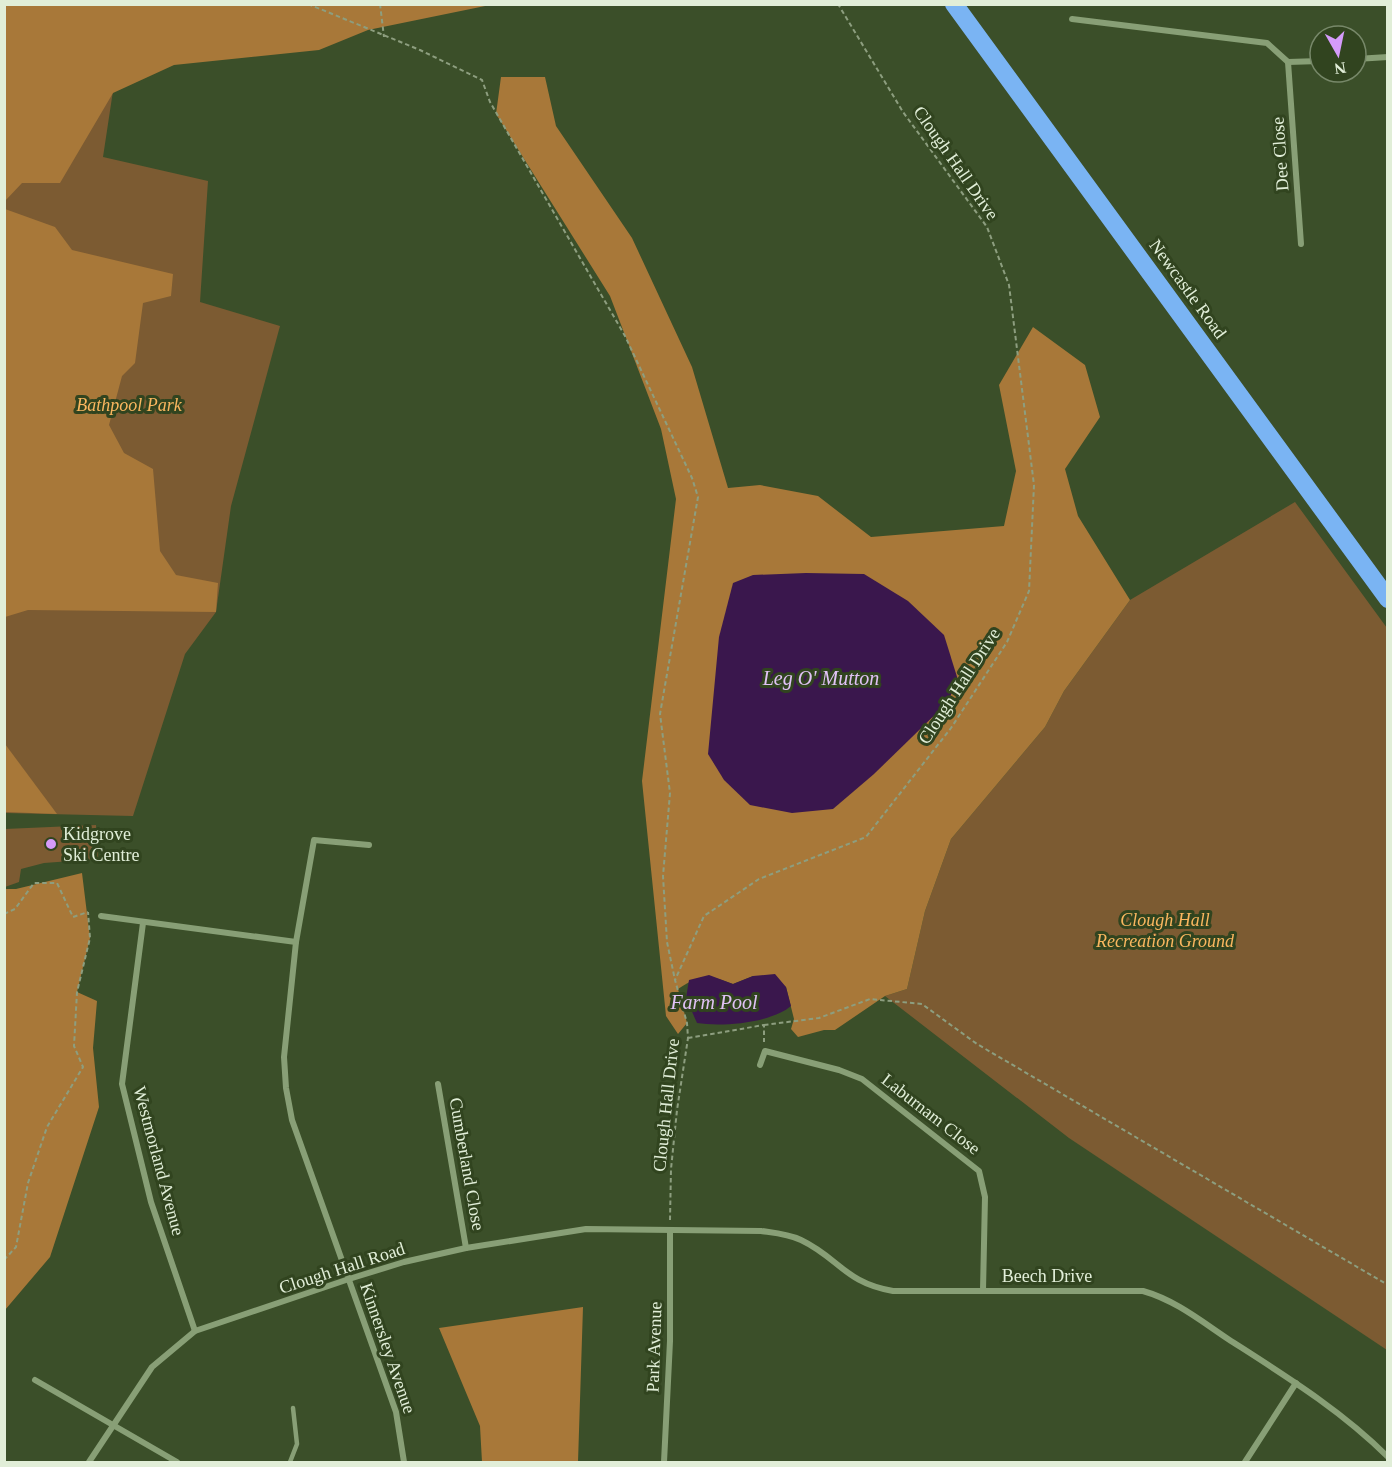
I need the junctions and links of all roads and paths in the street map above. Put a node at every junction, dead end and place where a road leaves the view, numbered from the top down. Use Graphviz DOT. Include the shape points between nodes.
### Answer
graph roads {
  1 [pos="308,4"];
  2 [pos="380,4"];
  3 [pos="838,4"];
  4 [pos="954,4"];
  5 [pos="1072,18"];
  6 [pos="384,37"];
  7 [pos="1388,57"];
  8 [pos="1368,58"];
  9 [pos="1308,61"];
  10 [pos="1288,62"];
  11 [pos="1301,244"];
  12 [pos="1388,599"];
  13 [pos="369,845"];
  14 [pos="88,912"];
  15 [pos="4,914"];
  16 [pos="100,916"];
  17 [pos="143,923"];
  18 [pos="296,942"];
  19 [pos="675,980"];
  20 [pos="764,1025"];
  21 [pos="688,1038"];
  22 [pos="765,1051"];
  23 [pos="760,1065"];
  24 [pos="438,1084"];
  25 [pos="670,1232"];
  26 [pos="466,1248"];
  27 [pos="4,1260"];
  28 [pos="349,1279"];
  29 [pos="1388,1285"];
  30 [pos="983,1290"];
  31 [pos="195,1331"];
  32 [pos="35,1380"];
  33 [pos="1296,1383"];
  34 [pos="293,1408"];
  35 [pos="114,1424"];
  36 [pos="1388,1457"];
  37 [pos="89,1462"];
  38 [pos="177,1462"];
  39 [pos="290,1462"];
  40 [pos="404,1462"];
  41 [pos="664,1462"];
  42 [pos="1245,1462"];
  1 -- 6 [label="path"];
  2 -- 6 [label="path"];
  3 -- 19 [label="path, Clough Hall Drive" via="903,112 987,227 1009,285 1034,485 1029,591 1007,642 951,728 866,837 759,879 704,916"];
  4 -- 12 [label="highway, Newcastle Road"];
  5 -- 10 [label="street" via="1267,43"];
  6 -- 19 [label="path" via="482,80 489,102 625,336 698,497 660,714 670,793 663,876 667,942"];
  7 -- 8 [label="street"];
  9 -- 10 [label="street"];
  10 -- 11 [label="street, Dee Close"];
  13 -- 18 [label="street" via="314,840"];
  14 -- 15 [label="path" via="73,917 57,883 34,883 15,909"];
  14 -- 16 [label="path"];
  14 -- 27 [label="path" via="90,938 77,992 74,1046 83,1067 47,1127 28,1183 16,1247"];
  16 -- 17 [label="street"];
  17 -- 18 [label="street"];
  17 -- 31 [label="street, Westmorland Avenue" via="122,1084 151,1202"];
  18 -- 28 [label="street" via="284,1057 286,1088 292,1120"];
  19 -- 21 [label="path, Clough Hall Drive"];
  20 -- 21 [label="path"];
  20 -- 22 [label="path"];
  20 -- 29 [label="path" via="819,1018 870,999 922,1004 977,1044"];
  21 -- 25 [label="path, Clough Hall Drive" via="671,1169"];
  22 -- 23 [label="street"];
  22 -- 30 [label="street, Laburnam Close" via="862,1079 979,1171 985,1197"];
  24 -- 26 [label="street, Cumberland Close"];
  25 -- 26 [label="street, Clough Hall Road" via="586,1230"];
  25 -- 30 [label="street, Beech Drive" via="786,1234 803,1240 854,1279 873,1288"];
  25 -- 41 [label="street, Park Avenue"];
  26 -- 28 [label="street, Clough Hall Road"];
  28 -- 31 [label="street, Clough Hall Road"];
  28 -- 40 [label="street, Kinnersley Avenue" via="396,1412"];
  30 -- 33 [label="street, Beech Drive" via="1143,1291 1158,1295"];
  31 -- 35 [label="street, Clough Hall Road" via="152,1368"];
  32 -- 35 [label="street"];
  33 -- 36 [label="street, Beech Drive" via="1360,1429"];
  33 -- 42 [label="street"];
  34 -- 39 [label="lane" via="297,1444"];
  35 -- 37 [label="street, Clough Hall Road"];
  35 -- 38 [label="street"];
}
